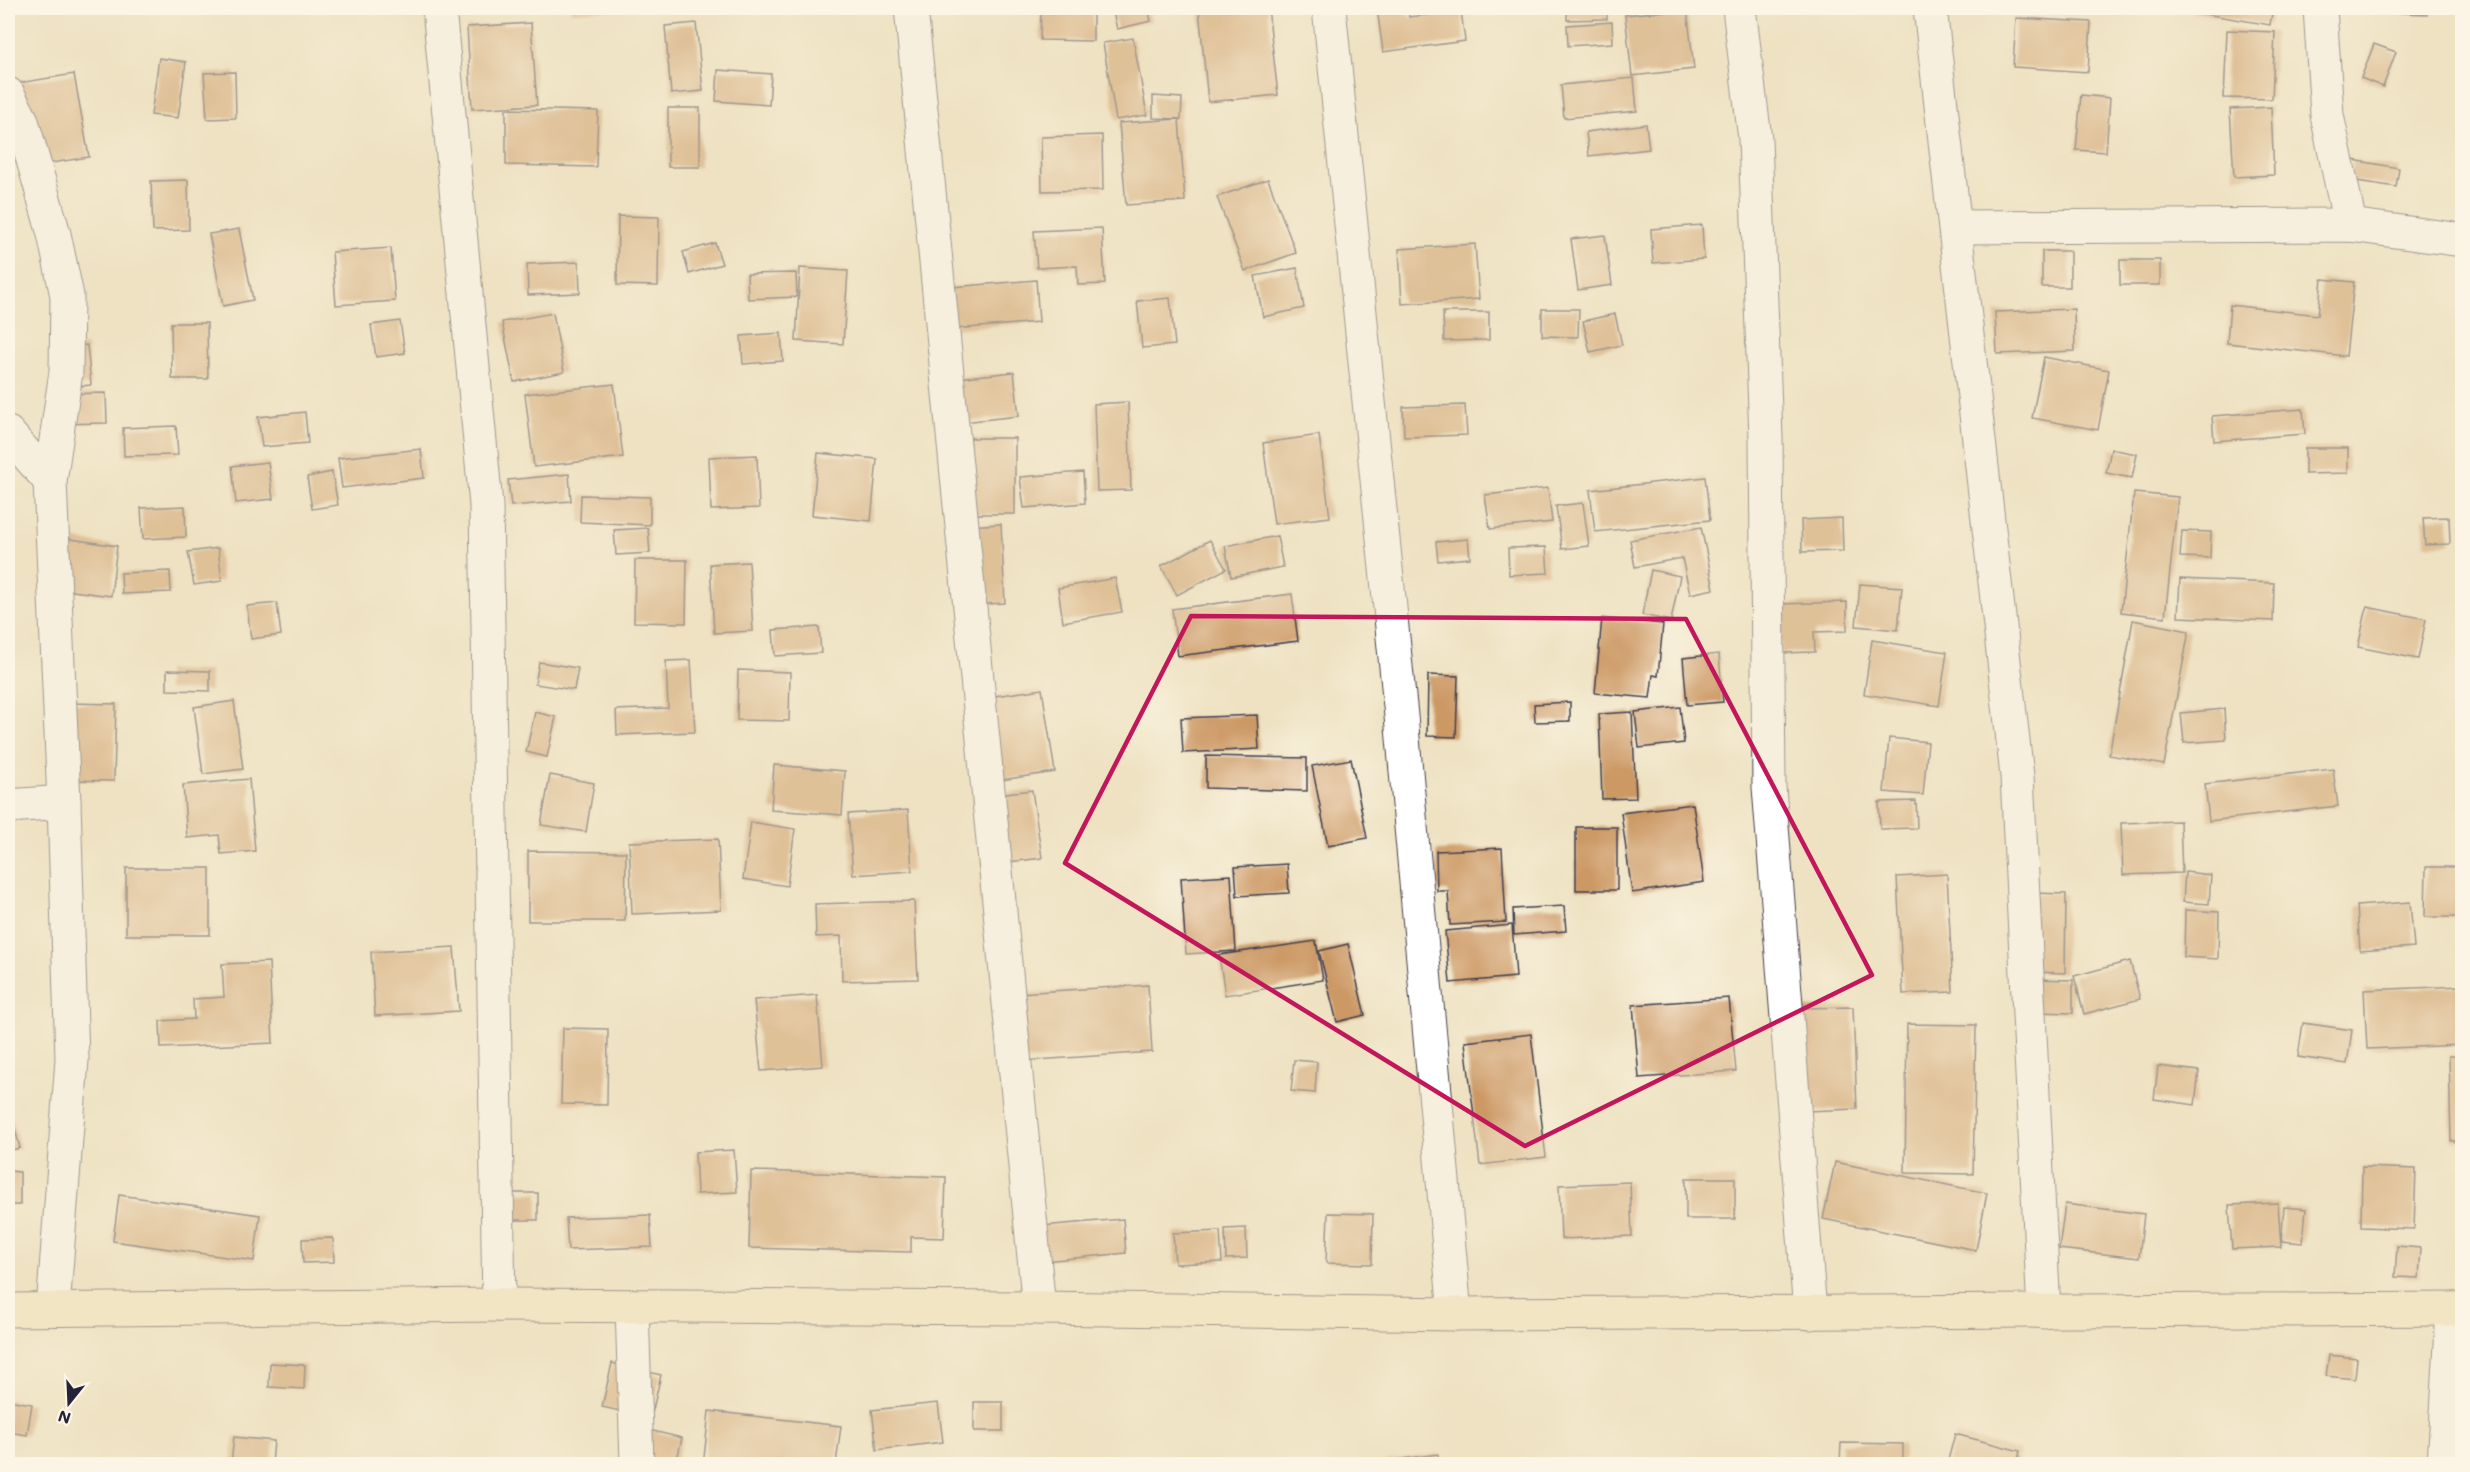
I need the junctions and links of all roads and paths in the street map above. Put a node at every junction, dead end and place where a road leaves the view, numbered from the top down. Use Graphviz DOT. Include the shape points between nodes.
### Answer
graph roads {
  1 [pos="439,8"];
  2 [pos="911,8"];
  3 [pos="1329,8"];
  4 [pos="1739,8"];
  5 [pos="1930,8"];
  6 [pos="2320,8"];
  7 [pos="8,94"];
  8 [pos="2350,225"];
  9 [pos="1955,227"];
  10 [pos="2463,240"];
  11 [pos="8,433"];
  12 [pos="50,481"];
  13 [pos="64,802"];
  14 [pos="8,806"];
  15 [pos="500,1305"];
  16 [pos="633,1306"];
  17 [pos="1039,1308"];
  18 [pos="2458,1309"];
  19 [pos="8,1310"];
  20 [pos="53,1310"];
  21 [pos="2044,1311"];
  22 [pos="1810,1313"];
  23 [pos="1455,1314"];
  24 [pos="637,1464"];
  25 [pos="2444,1464"];
  1 -- 15 [label="street" via="486,505"];
  2 -- 17 [label="street"];
  3 -- 23 [label="street" via="1401,716"];
  4 -- 22 [label="street" via="1755,139 1766,438 1769,787"];
  5 -- 9 [label="street"];
  6 -- 8 [label="street" via="2327,115"];
  7 -- 12 [label="street" via="22,121 67,296 66,372"];
  8 -- 9 [label="street"];
  8 -- 10 [label="street"];
  9 -- 21 [label="street" via="2017,776"];
  11 -- 12 [label="street"];
  12 -- 13 [label="street"];
  13 -- 14 [label="street"];
  13 -- 20 [label="street" via="72,1060"];
  15 -- 16 [label="main road"];
  15 -- 20 [label="main road"];
  16 -- 17 [label="main road"];
  16 -- 24 [label="street"];
  17 -- 23 [label="main road"];
  18 -- 21 [label="main road"];
  18 -- 25 [label="street"];
  19 -- 20 [label="main road"];
  21 -- 22 [label="main road"];
  22 -- 23 [label="main road"];
}
